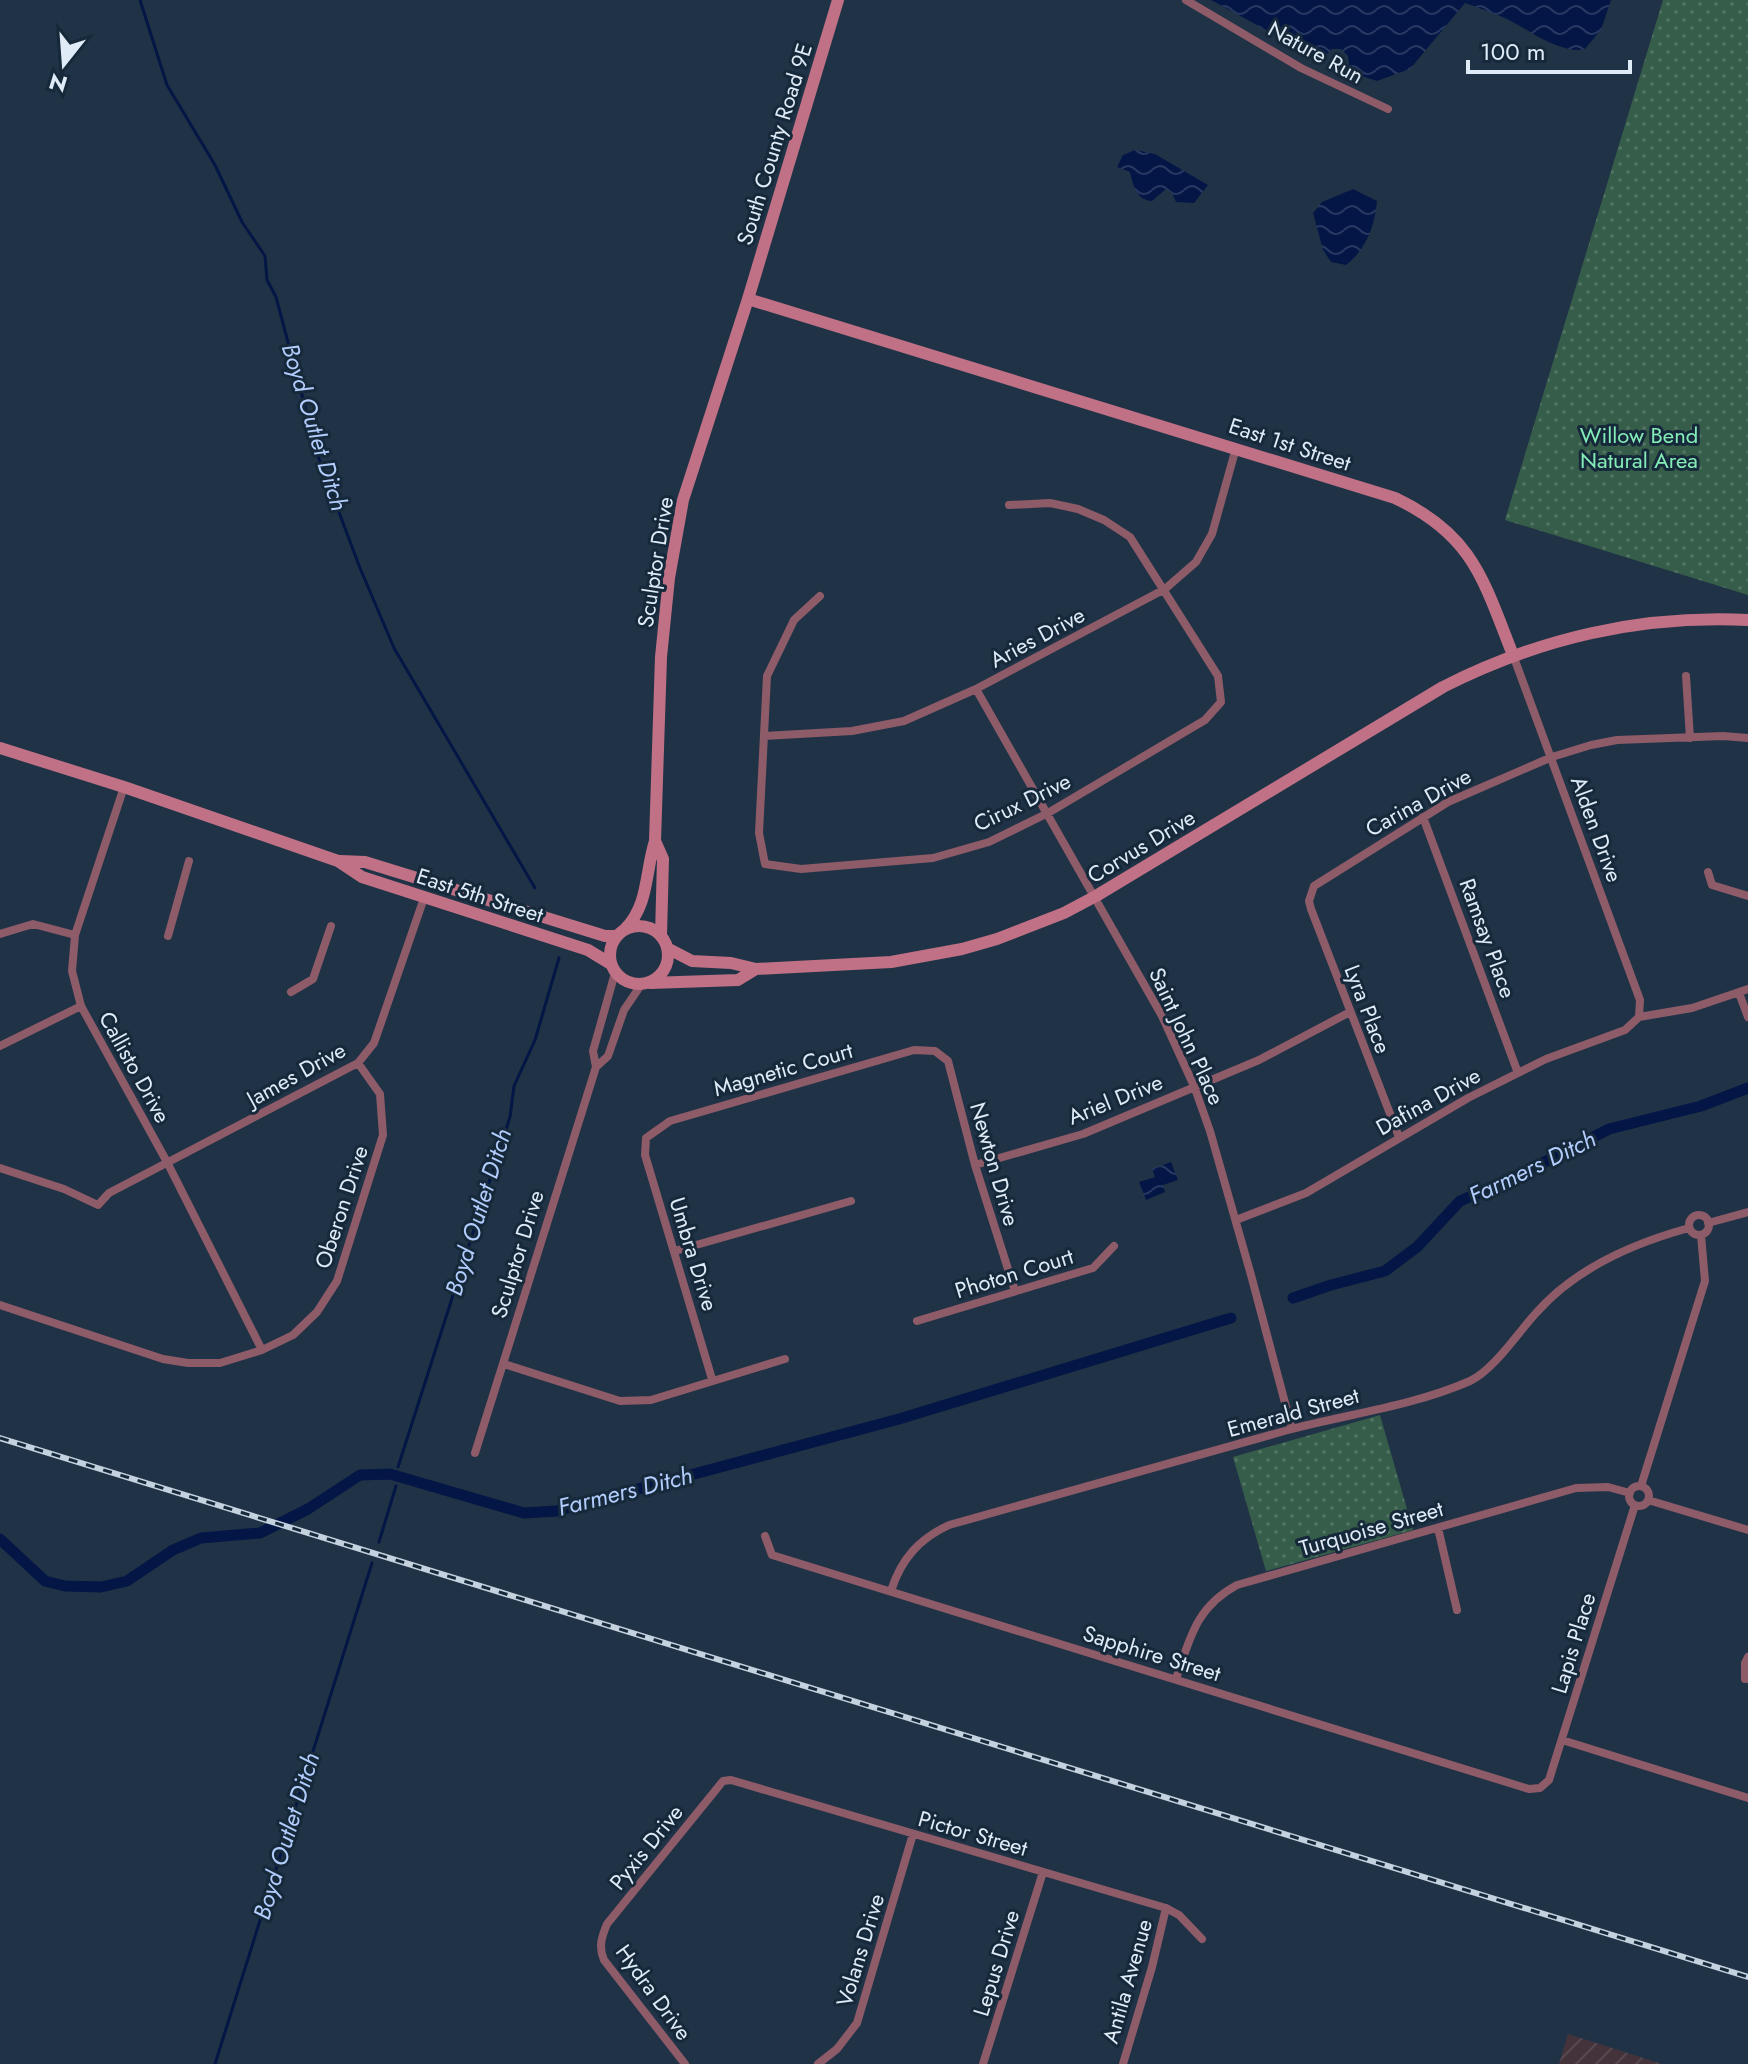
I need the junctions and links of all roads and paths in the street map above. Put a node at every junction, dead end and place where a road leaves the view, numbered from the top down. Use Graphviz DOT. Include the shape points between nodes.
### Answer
graph roads {
  1 [pos="838,0"];
  2 [pos="1186,0"];
  3 [pos="1388,109"];
  4 [pos="748,299"];
  5 [pos="1236,448"];
  6 [pos="1009,505"];
  7 [pos="1165,589"];
  8 [pos="820,596"];
  9 [pos="1748,620"];
  10 [pos="1513,655"];
  11 [pos="1686,676"];
  12 [pos="976,689"];
  13 [pos="764,736"];
  14 [pos="1690,738"];
  15 [pos="1748,738"];
  16 [pos="0,748"];
  17 [pos="1552,757"];
  18 [pos="124,787"];
  19 [pos="1048,813"];
  20 [pos="1423,817"];
  21 [pos="655,841"];
  22 [pos="189,861"];
  23 [pos="338,861"];
  24 [pos="1708,872"];
  25 [pos="1311,892"];
  26 [pos="1096,896"];
  27 [pos="1748,896"];
  28 [pos="424,898"];
  29 [pos="331,926"];
  30 [pos="621,932"];
  31 [pos="0,934"];
  32 [pos="75,935"];
  33 [pos="168,936"];
  34 [pos="664,942"];
  35 [pos="613,968"];
  36 [pos="756,969"];
  37 [pos="645,984"];
  38 [pos="1744,991"];
  39 [pos="291,992"];
  40 [pos="81,1006"];
  41 [pos="1350,1012"];
  42 [pos="1639,1017"];
  43 [pos="1748,1017"];
  44 [pos="0,1046"];
  45 [pos="935,1051"];
  46 [pos="358,1063"];
  47 [pos="596,1067"];
  48 [pos="1518,1073"];
  49 [pos="1194,1086"];
  50 [pos="1399,1137"];
  51 [pos="646,1138"];
  52 [pos="167,1162"];
  53 [pos="975,1165"];
  54 [pos="0,1168"];
  55 [pos="851,1201"];
  56 [pos="1748,1212"];
  57 [pos="1236,1220"];
  58 [pos="1708,1223"];
  59 [pos="1689,1228"];
  60 [pos="1701,1235"];
  61 [pos="1114,1246"];
  62 [pos="675,1251"];
  63 [pos="1015,1291"];
  64 [pos="0,1305"];
  65 [pos="917,1321"];
  66 [pos="262,1350"];
  67 [pos="785,1359"];
  68 [pos="504,1364"];
  69 [pos="712,1379"];
  70 [pos="1292,1429"];
  71 [pos="475,1453"];
  72 [pos="1641,1486"];
  73 [pos="1630,1493"];
  74 [pos="1648,1500"];
  75 [pos="1635,1505"];
  76 [pos="1438,1528"];
  77 [pos="1748,1530"];
  78 [pos="765,1536"];
  79 [pos="891,1591"];
  80 [pos="1457,1610"];
  81 [pos="1748,1657"];
  82 [pos="1176,1679"];
  83 [pos="1748,1679"];
  84 [pos="1562,1740"];
  85 [pos="723,1781"];
  86 [pos="1540,1788"];
  87 [pos="1748,1798"];
  88 [pos="913,1834"];
  89 [pos="1043,1872"];
  90 [pos="1166,1908"];
  91 [pos="601,1939"];
  92 [pos="1202,1939"];
  93 [pos="685,2064"];
  94 [pos="818,2064"];
  95 [pos="983,2064"];
  96 [pos="1123,2064"];
  1 -- 4 [label="street, South County Road 9E"];
  2 -- 3 [label="street, Nature Run" via="1301,68"];
  4 -- 5 [label="street, East 1st Street"];
  4 -- 21 [label="street, Sculptor Drive" via="675,539 661,657"];
  5 -- 7 [label="street, Aries Drive" via="1212,534 1196,562"];
  5 -- 10 [label="street, East 1st Street" via="1395,498 1435,520 1474,561"];
  6 -- 7 [label="street" via="1050,503 1104,520 1130,537"];
  7 -- 12 [label="street, Aries Drive"];
  7 -- 19 [label="street, Cirux Drive" via="1218,676 1221,702 1205,720"];
  8 -- 13 [label="street" via="794,620 767,676"];
  9 -- 10 [label="street" via="1640,623 1566,637"];
  10 -- 17 [label="street, Alden Drive"];
  10 -- 26 [label="street, Corvus Drive" via="1443,687"];
  11 -- 14 [label="street"];
  12 -- 13 [label="street, Aries Drive" via="904,721 852,731"];
  12 -- 19 [label="street, Saint John Place"];
  13 -- 19 [label="street, Cirux Drive" via="759,833 765,864 801,869 933,858 989,842"];
  14 -- 15 [label="street, Carina Drive"];
  14 -- 17 [label="street, Carina Drive" via="1617,740"];
  16 -- 18 [label="street, East 5th Street"];
  17 -- 20 [label="street, Carina Drive" via="1477,787"];
  17 -- 42 [label="street, Alden Drive" via="1640,1000"];
  18 -- 23 [label="street, East 5th Street"];
  18 -- 32 [label="street, Callisto Drive"];
  19 -- 26 [label="street, Saint John Place"];
  20 -- 25 [label="street, Carina Drive" via="1319,880"];
  20 -- 48 [label="street, Ramsay Place"];
  21 -- 30 [label="street, Sculptor Drive" via="643,901 634,921"];
  21 -- 34 [label="street, Sculptor Drive" via="663,859"];
  22 -- 33 [label="street"];
  23 -- 28 [label="street, East 5th Street" via="362,877"];
  23 -- 30 [label="street, East 5th Street" via="365,862 605,936"];
  24 -- 27 [label="street" via="1712,885"];
  25 -- 41 [label="street, Lyra Place" via="1311,909"];
  26 -- 36 [label="street, Corvus Drive" via="1031,927 962,949 891,962"];
  26 -- 49 [label="street, Saint John Place"];
  28 -- 35 [label="street, East 5th Street" via="588,950"];
  28 -- 46 [label="street, James Drive" via="374,1043"];
  29 -- 39 [label="street" via="313,979"];
  30 -- 34 [label="street" via="644,927"];
  30 -- 35 [label="street" via="609,954"];
  31 -- 32 [label="street" via="33,924"];
  32 -- 40 [label="street, Callisto Drive" via="72,971"];
  34 -- 36 [label="street, Corvus Drive" via="692,961"];
  34 -- 37 [label="street" via="667,965"];
  35 -- 37 [label="street" via="631,984"];
  35 -- 47 [label="street, Sculptor Drive" via="593,1051"];
  36 -- 37 [label="street, Corvus Drive" via="738,980"];
  37 -- 47 [label="street, Sculptor Drive" via="624,1010 608,1056"];
  38 -- 42 [label="street" via="1692,1008"];
  38 -- 43 [label="street"];
  40 -- 44 [label="street"];
  40 -- 52 [label="street, Callisto Drive"];
  41 -- 49 [label="street, Ariel Drive" via="1282,1049"];
  41 -- 50 [label="street, Lyra Place"];
  42 -- 48 [label="street, Dafina Drive" via="1625,1030"];
  45 -- 51 [label="street, Magnetic Court" via="914,1050 670,1121"];
  45 -- 53 [label="street, Newton Drive" via="948,1061"];
  46 -- 52 [label="street, James Drive"];
  46 -- 66 [label="street, Oberon Drive" via="380,1094 383,1135 337,1281 317,1312 293,1335"];
  47 -- 68 [label="street, Sculptor Drive"];
  48 -- 50 [label="street, Dafina Drive"];
  49 -- 53 [label="street, Ariel Drive" via="1083,1134"];
  49 -- 57 [label="street, Saint John Place"];
  50 -- 57 [label="street, Dafina Drive" via="1306,1193"];
  51 -- 62 [label="street, Umbra Drive" via="645,1155"];
  52 -- 54 [label="street, James Drive" via="109,1193 98,1205"];
  52 -- 66 [label="street, Callisto Drive"];
  53 -- 63 [label="street, Newton Drive"];
  55 -- 62 [label="street"];
  56 -- 58 [label="street"];
  57 -- 70 [label="street, Saint John Place"];
  58 -- 59 [label="street" via="1704,1216 1696,1216"];
  58 -- 60 [label="street"];
  59 -- 60 [label="street"];
  59 -- 70 [label="street, Emerald Street" via="1622,1252 1578,1276 1473,1380 1422,1398"];
  60 -- 72 [label="street" via="1705,1281"];
  61 -- 63 [label="street, Photon Court" via="1093,1268"];
  62 -- 69 [label="street, Umbra Drive"];
  63 -- 65 [label="street, Photon Court"];
  64 -- 66 [label="street, Oberon Drive" via="163,1359 220,1363"];
  67 -- 69 [label="street"];
  68 -- 69 [label="street" via="620,1401 651,1400"];
  68 -- 71 [label="street, Sculptor Drive"];
  70 -- 79 [label="street, Emerald Street" via="949,1525 914,1548 898,1569"];
  72 -- 73 [label="street"];
  72 -- 74 [label="street"];
  73 -- 75 [label="street"];
  73 -- 76 [label="street, Turquoise Street" via="1576,1488"];
  74 -- 75 [label="street"];
  74 -- 77 [label="street"];
  75 -- 84 [label="street, Lapis Place"];
  76 -- 80 [label="street"];
  76 -- 82 [label="street, Turquoise Street" via="1237,1585 1216,1596 1194,1625"];
  78 -- 79 [label="street, Sapphire Street" via="772,1555"];
  79 -- 82 [label="street, Sapphire Street"];
  81 -- 83 [label="street"];
  82 -- 86 [label="street, Sapphire Street" via="1529,1789"];
  84 -- 86 [label="street, Lapis Place" via="1549,1780"];
  84 -- 87 [label="street"];
  85 -- 88 [label="street, Pictor Street"];
  85 -- 91 [label="street, Pyxis Drive" via="607,1924"];
  88 -- 89 [label="street, Pictor Street"];
  88 -- 94 [label="street, Volans Drive" via="857,2023"];
  89 -- 90 [label="street, Pictor Street"];
  89 -- 95 [label="street, Lepus Drive"];
  90 -- 92 [label="street, Pictor Street"];
  90 -- 96 [label="street, Antila Avenue"];
  91 -- 93 [label="street, Hydra Drive" via="604,1960"];
}
